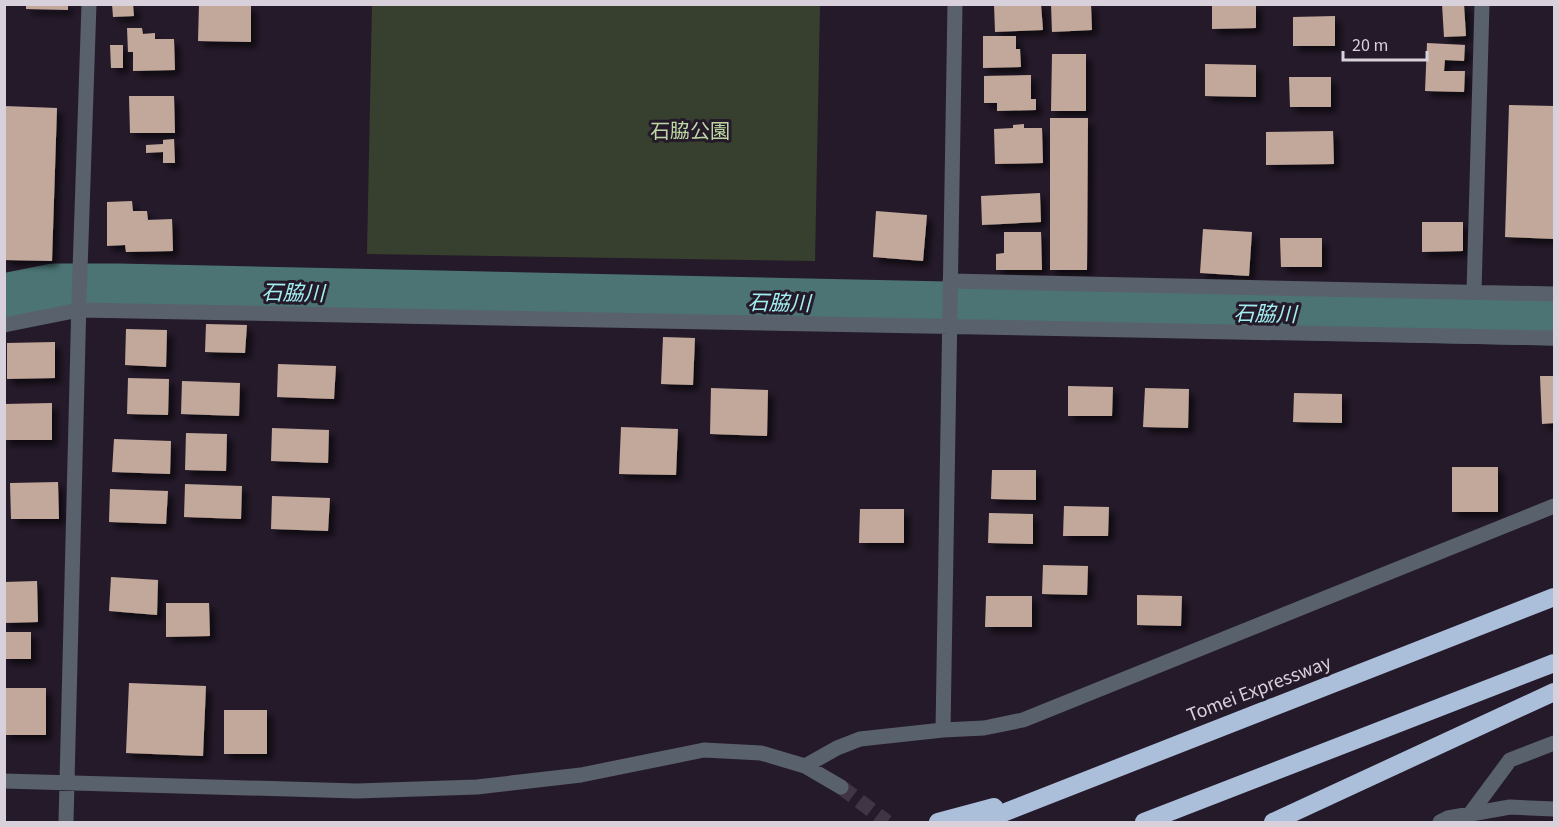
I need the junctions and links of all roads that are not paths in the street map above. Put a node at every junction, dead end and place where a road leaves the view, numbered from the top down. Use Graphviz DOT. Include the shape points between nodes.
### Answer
graph roads {
  1 [pos="89,4"];
  2 [pos="955,4"];
  3 [pos="1482,4"];
  4 [pos="950,281"];
  5 [pos="1474,292"];
  6 [pos="1554,294"];
  7 [pos="79,305"];
  8 [pos="4,325"];
  9 [pos="949,326"];
  10 [pos="1554,338"];
  11 [pos="1554,507"];
  12 [pos="1554,597"];
  13 [pos="1554,663"];
  14 [pos="1554,692"];
  15 [pos="943,730"];
  16 [pos="1554,743"];
  17 [pos="806,766"];
  18 [pos="1090,780"];
  19 [pos="4,781"];
  20 [pos="68,783"];
  21 [pos="841,787"];
  22 [pos="1554,808"];
  23 [pos="1470,814"];
  24 [pos="66,822"];
  25 [pos="938,822"];
  26 [pos="980,822"];
  27 [pos="1144,822"];
  28 [pos="1273,822"];
  29 [pos="1440,822"];
  1 -- 7 [label="street"];
  2 -- 4 [label="street"];
  3 -- 5 [label="street"];
  4 -- 5 [label="street"];
  4 -- 9 [label="street"];
  5 -- 6 [label="street"];
  7 -- 8 [label="street"];
  7 -- 9 [label="street"];
  7 -- 20 [label="street"];
  9 -- 10 [label="street"];
  9 -- 15 [label="street"];
  11 -- 15 [label="street" via="1023,720 984,728"];
  12 -- 18 [label="highway, Tomei Expressway"];
  13 -- 27 [label="highway"];
  14 -- 28 [label="highway"];
  15 -- 17 [label="street" via="860,739"];
  16 -- 23 [label="street" via="1510,760"];
  17 -- 20 [label="street" via="761,753 704,750 581,775 477,787 357,791"];
  17 -- 21 [label="street"];
  18 -- 25 [label="highway"];
  18 -- 26 [label="highway, Tomei Expressway"];
  19 -- 20 [label="street"];
  20 -- 24 [label="street"];
  22 -- 23 [label="street" via="1510,807"];
  23 -- 29 [label="street"];
}
